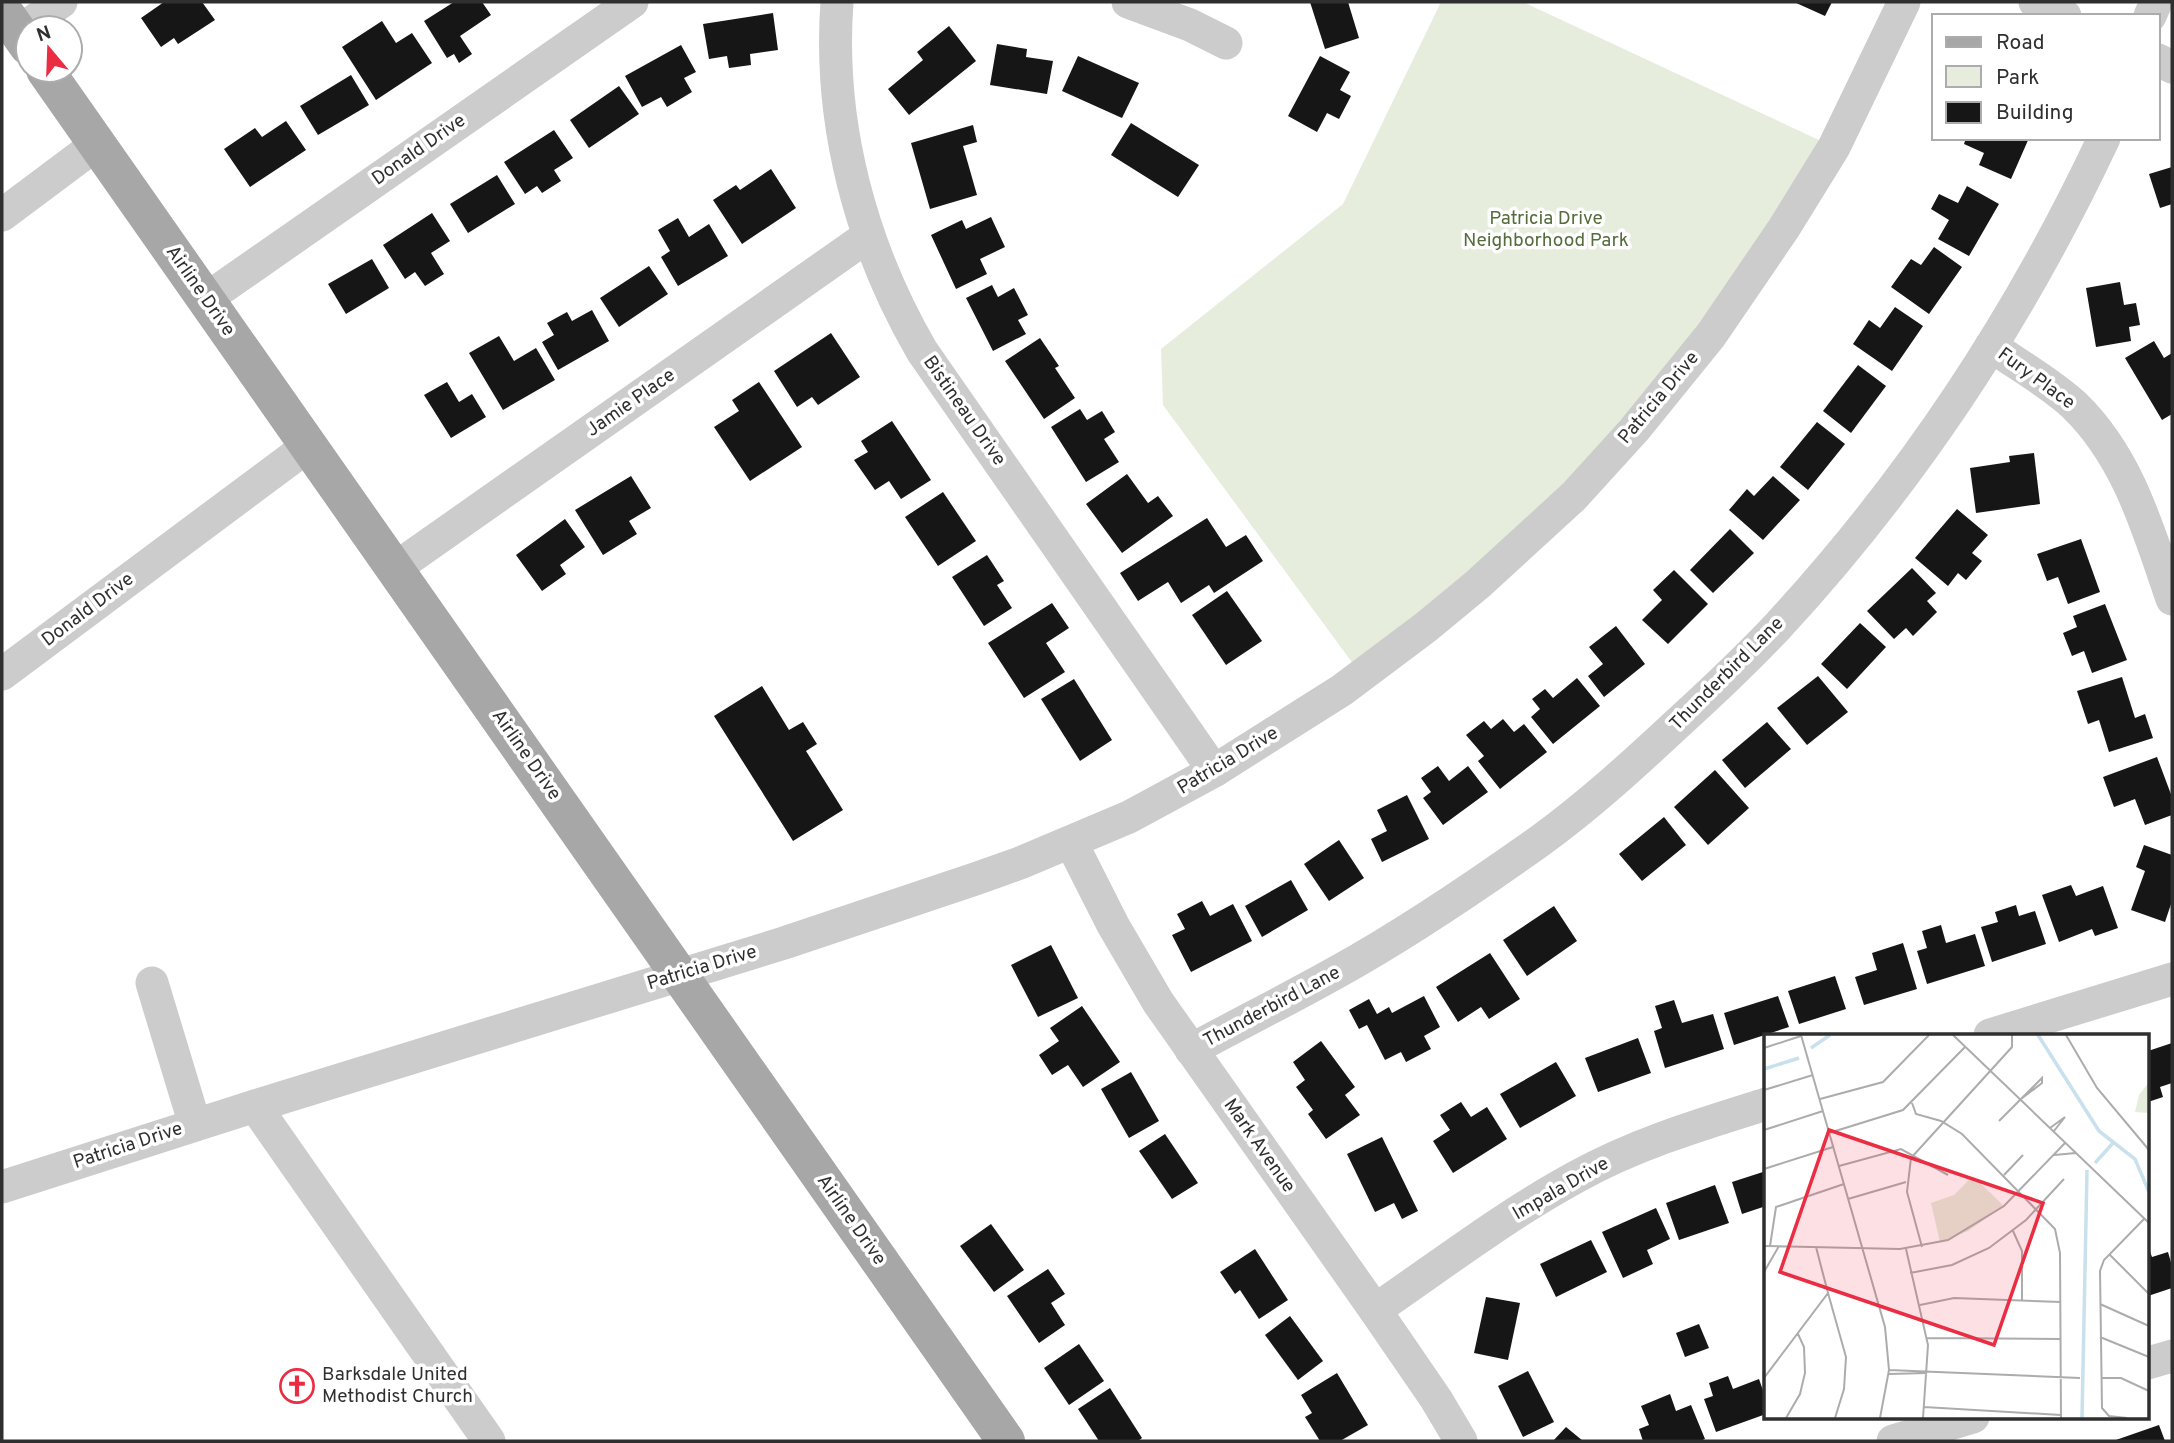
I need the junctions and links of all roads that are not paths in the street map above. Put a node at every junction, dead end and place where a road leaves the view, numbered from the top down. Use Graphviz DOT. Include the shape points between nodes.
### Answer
graph roads {
  1 [pos="61,2"];
  2 [pos="632,2"];
  3 [pos="837,2"];
  4 [pos="1128,2"];
  5 [pos="1904,2"];
  6 [pos="2035,2"];
  7 [pos="41,14"];
  8 [pos="2061,14"];
  9 [pos="1226,43"];
  10 [pos="55,84"];
  11 [pos="2103,140"];
  12 [pos="97,144"];
  13 [pos="2,215"];
  14 [pos="868,236"];
  15 [pos="206,299"];
  16 [pos="1990,346"];
  17 [pos="308,446"];
  18 [pos="394,569"];
  19 [pos="2172,599"];
  20 [pos="2,674"];
  21 [pos="1214,771"];
  22 [pos="1071,842"];
  23 [pos="680,975"];
  24 [pos="2172,979"];
  25 [pos="152,982"];
  26 [pos="1993,1034"];
  27 [pos="1191,1050"];
  28 [pos="1764,1105"];
  29 [pos="255,1106"];
  30 [pos="195,1125"];
  31 [pos="2,1187"];
  32 [pos="1375,1310"];
  33 [pos="2172,1356"];
  34 [pos="2150,1362"];
  35 [pos="1970,1418"];
  36 [pos="489,1441"];
  37 [pos="1006,1441"];
  38 [pos="1461,1441"];
  39 [pos="1893,1441"];
  1 -- 7 [label="street"];
  2 -- 15 [label="street, Donald Drive"];
  3 -- 14 [label="street, Bistineau Drive" via="835,60 841,123"];
  4 -- 9 [label="street"];
  5 -- 21 [label="street, Patricia Drive" via="1834,147 1784,228 1711,335 1634,430 1574,496 1426,627 1342,690"];
  6 -- 8 [label="street"];
  10 -- 12 [label="main road, Airline Drive"];
  11 -- 16 [label="street, Thunderbird Lane" via="2071,209"];
  12 -- 13 [label="street"];
  12 -- 15 [label="main road, Airline Drive"];
  14 -- 18 [label="street, Jamie Place"];
  14 -- 21 [label="street, Bistineau Drive" via="892,296 922,351"];
  15 -- 17 [label="main road, Airline Drive"];
  16 -- 19 [label="street, Fury Place" via="2073,404 2102,436 2134,492"];
  16 -- 27 [label="street, Thunderbird Lane" via="1927,442 1825,573 1722,682 1650,749 1539,841 1432,915"];
  17 -- 18 [label="main road, Airline Drive"];
  17 -- 20 [label="street, Donald Drive"];
  18 -- 23 [label="main road, Airline Drive"];
  21 -- 22 [label="street, Patricia Drive"];
  22 -- 23 [label="street, Patricia Drive" via="975,880"];
  22 -- 27 [label="street, Mark Avenue" via="1137,967"];
  23 -- 29 [label="street, Patricia Drive"];
  23 -- 37 [label="main road, Airline Drive"];
  24 -- 26 [label="street"];
  25 -- 30 [label="street"];
  27 -- 32 [label="street, Mark Avenue"];
  28 -- 32 [label="street, Impala Drive" via="1664,1138 1578,1175"];
  29 -- 30 [label="street, Patricia Drive"];
  29 -- 36 [label="street"];
  30 -- 31 [label="street, Patricia Drive"];
  32 -- 38 [label="street, Mark Avenue"];
  33 -- 34 [label="street"];
  35 -- 39 [label="street"];
}
